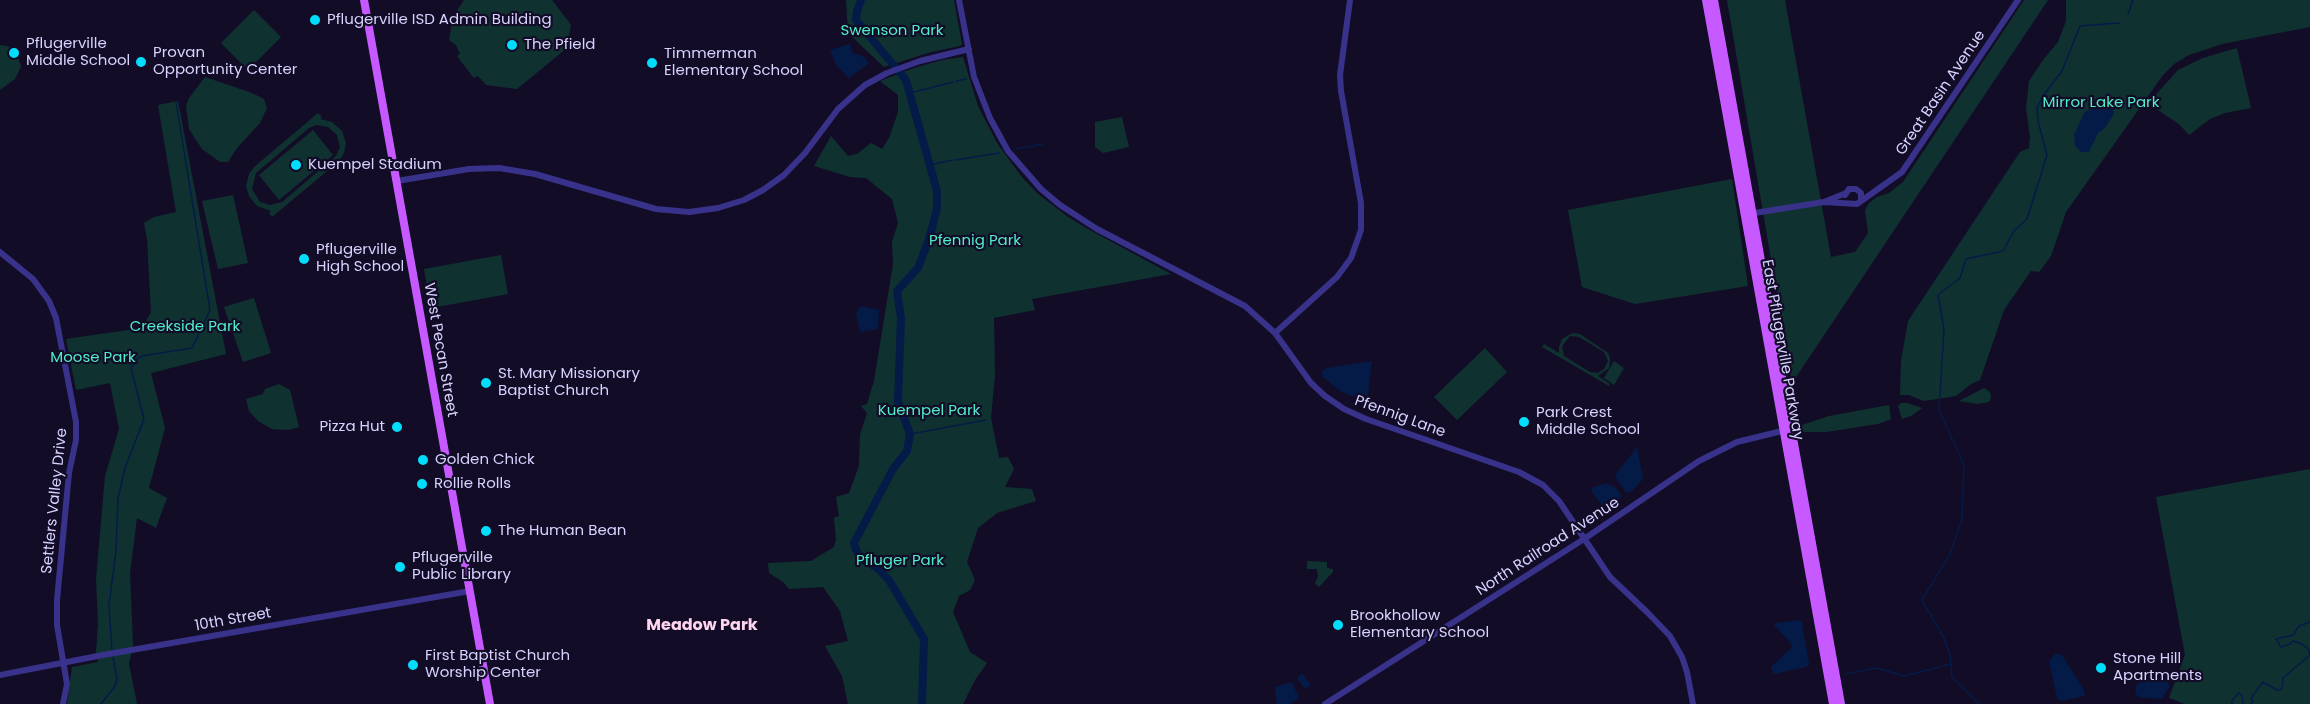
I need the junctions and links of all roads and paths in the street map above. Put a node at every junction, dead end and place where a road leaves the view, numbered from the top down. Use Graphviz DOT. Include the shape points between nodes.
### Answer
graph roads {
  1 [pos="364,0"];
  2 [pos="959,0"];
  3 [pos="1350,0"];
  4 [pos="1706,0"];
  5 [pos="1714,0"];
  6 [pos="2018,0"];
  7 [pos="969,49"];
  8 [pos="397,181"];
  9 [pos="1859,190"];
  10 [pos="1875,191"];
  11 [pos="1846,193"];
  12 [pos="1861,201"];
  13 [pos="1824,202"];
  14 [pos="1848,202"];
  15 [pos="1748,214"];
  16 [pos="0,252"];
  17 [pos="1275,333"];
  18 [pos="1792,430"];
  19 [pos="1783,432"];
  20 [pos="1584,539"];
  21 [pos="470,591"];
  22 [pos="64,663"];
  23 [pos="0,675"];
  24 [pos="63,704"];
  25 [pos="490,704"];
  26 [pos="1325,704"];
  27 [pos="1693,704"];
  28 [pos="1833,704"];
  29 [pos="1841,704"];
  1 -- 8 [label="main road, West Pecan Street"];
  2 -- 7 [label="street, Pfennig Lane"];
  3 -- 17 [label="street" via="1341,83 1361,203 1361,230 1351,258 1337,277"];
  4 -- 15 [label="main road, East Pflugerville Parkway"];
  5 -- 15 [label="main road, East Pflugerville Parkway"];
  6 -- 10 [label="street, Great Basin Avenue" via="1902,172"];
  7 -- 8 [label="street" via="920,61 865,85 846,100 784,175 744,200 718,208 689,212 656,209 536,174 499,168"];
  7 -- 17 [label="street, Pfennig Lane" via="974,77 990,118 1008,151 1041,189 1097,229 1245,306"];
  8 -- 21 [label="main road, West Pecan Street"];
  9 -- 10 [label="street"];
  9 -- 11 [label="street"];
  9 -- 12 [label="street"];
  10 -- 12 [label="street, Great Basin Avenue"];
  11 -- 13 [label="street"];
  11 -- 14 [label="street"];
  12 -- 14 [label="street"];
  13 -- 14 [label="street"];
  13 -- 15 [label="street"];
  15 -- 18 [label="main road, East Pflugerville Parkway"];
  15 -- 19 [label="main road, East Pflugerville Parkway"];
  16 -- 22 [label="street, Settlers Valley Drive" via="33,279 49,301 56,318 76,422 57,600"];
  17 -- 20 [label="street, Pfennig Lane" via="1311,383 1333,402 1366,419 1532,477 1557,498"];
  18 -- 19 [label="street, North Railroad Avenue"];
  18 -- 29 [label="main road, East Pflugerville Parkway"];
  19 -- 20 [label="street, North Railroad Avenue" via="1754,438 1699,461"];
  19 -- 28 [label="main road, East Pflugerville Parkway"];
  20 -- 26 [label="street, North Railroad Avenue"];
  20 -- 27 [label="street, Pfennig Lane" via="1610,577 1673,641 1687,672"];
  21 -- 22 [label="street, 10th Street"];
  21 -- 25 [label="main road, West Pecan Street"];
  22 -- 23 [label="street, 10th Street"];
  22 -- 24 [label="street, Settlers Valley Drive" via="67,684"];
}
